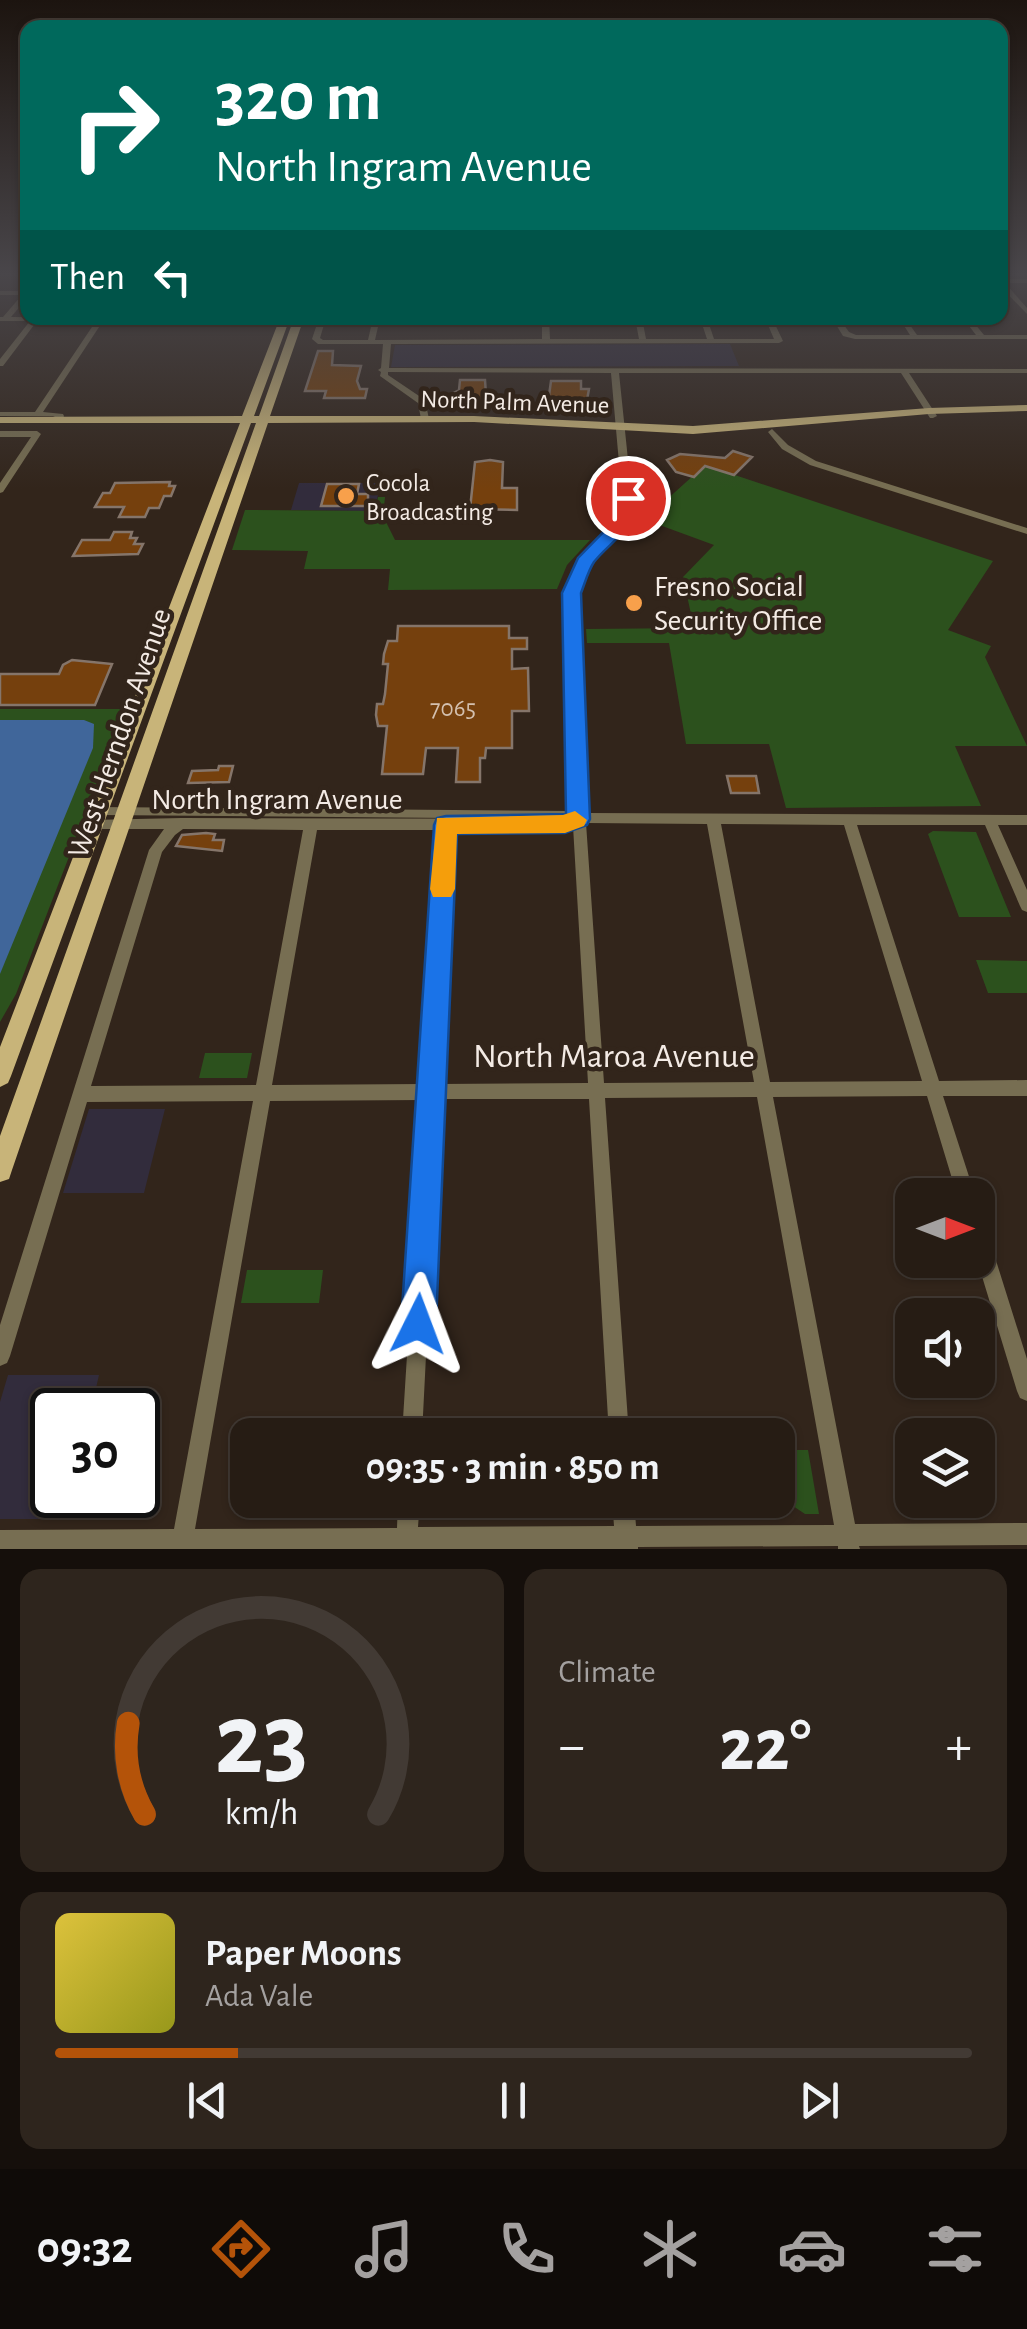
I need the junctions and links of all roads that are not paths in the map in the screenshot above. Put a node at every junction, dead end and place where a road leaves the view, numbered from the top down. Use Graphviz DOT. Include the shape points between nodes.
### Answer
graph roads {
  1 [pos="83,345"];
  2 [pos="277,345"];
  3 [pos="287,345"];
  4 [pos="386,345"];
  5 [pos="382,370"];
  6 [pos="615,370"];
  7 [pos="1027,370"];
  8 [pos="904,371"];
  9 [pos="1027,411"];
  10 [pos="931,413"];
  11 [pos="37,414"];
  12 [pos="844,418"];
  13 [pos="58,420"];
  14 [pos="78,420"];
  15 [pos="0,421"];
  16 [pos="254,423"];
  17 [pos="423,423"];
  18 [pos="621,430"];
  19 [pos="772,432"];
  20 [pos="0,434"];
  21 [pos="0,489"];
  22 [pos="1027,530"];
  23 [pos="344,811"];
  24 [pos="124,816"];
  25 [pos="98,817"];
  26 [pos="578,819"];
  27 [pos="713,819"];
  28 [pos="849,819"];
  29 [pos="989,820"];
  30 [pos="1027,820"];
  31 [pos="253,823"];
  32 [pos="149,824"];
  33 [pos="182,824"];
  34 [pos="312,824"];
  35 [pos="446,825"];
  36 [pos="156,850"];
  37 [pos="1027,906"];
  38 [pos="0,1076"];
  39 [pos="933,1088"];
  40 [pos="1027,1088"];
  41 [pos="596,1090"];
  42 [pos="763,1090"];
  43 [pos="431,1092"];
  44 [pos="263,1093"];
  45 [pos="81,1094"];
  46 [pos="5,1140"];
  47 [pos="0,1170"];
  48 [pos="961,1178"];
  49 [pos="992,1278"];
  50 [pos="0,1356"];
  51 [pos="1027,1391"];
  52 [pos="413,1418"];
  53 [pos="618,1418"];
  54 [pos="407,1518"];
  55 [pos="624,1518"];
  56 [pos="1027,1534"];
  57 [pos="0,1541"];
  58 [pos="848,1542"];
  59 [pos="626,1543"];
  60 [pos="182,1544"];
  61 [pos="406,1544"];
  1 -- 11 [label="street"];
  2 -- 16 [label="main road, West Herndon Avenue"];
  3 -- 16 [label="main road, West Herndon Avenue"];
  4 -- 5 [label="street"];
  5 -- 6 [label="street"];
  5 -- 17 [label="street" via="424,405"];
  6 -- 8 [label="street"];
  6 -- 18 [label="street"];
  7 -- 8 [label="street"];
  8 -- 10 [label="street"];
  9 -- 10 [label="main road, North Palm Avenue"];
  10 -- 12 [label="main road, North Palm Avenue"];
  10 -- 19 [label="main road, North Palm Avenue"];
  11 -- 13 [label="street"];
  11 -- 15 [label="street"];
  12 -- 18 [label="main road, North Palm Avenue"];
  12 -- 19 [label="main road"];
  13 -- 14 [label="main road, North Palm Avenue"];
  13 -- 15 [label="main road, North Palm Avenue"];
  14 -- 15 [label="main road"];
  14 -- 16 [label="main road, North Palm Avenue"];
  15 -- 16 [label="main road, North Palm Avenue"];
  16 -- 17 [label="main road, North Palm Avenue"];
  16 -- 17 [label="main road, North Palm Avenue"];
  16 -- 24 [label="main road, West Herndon Avenue"];
  16 -- 25 [label="main road, West Herndon Avenue"];
  17 -- 18 [label="main road, North Palm Avenue"];
  17 -- 18 [label="main road, North Palm Avenue" via="495,420"];
  18 -- 19 [label="main road, North Palm Avenue" via="690,436"];
  18 -- 26 [label="street" via="628,508 620,526 583,564 571,593"];
  19 -- 22 [label="street" via="812,463"];
  20 -- 21 [label="street" via="36,434"];
  23 -- 24 [label="street, North Ingram Avenue"];
  23 -- 26 [label="street, North Ingram Avenue"];
  23 -- 31 [label="street" via="331,818"];
  24 -- 25 [label="street, North Ingram Avenue"];
  24 -- 32 [label="street, North Ingram Avenue"];
  24 -- 46 [label="main road, West Herndon Avenue"];
  25 -- 38 [label="main road, West Herndon Avenue"];
  26 -- 27 [label="street, North Ingram Avenue"];
  26 -- 35 [label="street, North Ingram Avenue"];
  26 -- 41 [label="street"];
  27 -- 28 [label="street, North Ingram Avenue"];
  27 -- 42 [label="street"];
  28 -- 29 [label="street, North Ingram Avenue"];
  28 -- 39 [label="street"];
  29 -- 30 [label="street, North Ingram Avenue"];
  29 -- 37 [label="street"];
  31 -- 33 [label="street, North Ingram Avenue"];
  31 -- 34 [label="street, North Ingram Avenue"];
  32 -- 33 [label="street, North Ingram Avenue"];
  32 -- 36 [label="street, West Herndon Avenue"];
  33 -- 36 [label="street"];
  34 -- 35 [label="street, North Ingram Avenue"];
  34 -- 44 [label="street"];
  35 -- 43 [label="street"];
  36 -- 45 [label="street"];
  39 -- 40 [label="street, North Maroa Avenue"];
  39 -- 42 [label="street, North Maroa Avenue"];
  39 -- 48 [label="street"];
  41 -- 42 [label="street, North Maroa Avenue"];
  41 -- 43 [label="street, North Maroa Avenue"];
  41 -- 53 [label="street"];
  42 -- 58 [label="street"];
  43 -- 44 [label="street, North Maroa Avenue"];
  43 -- 52 [label="street"];
  44 -- 45 [label="street, North Maroa Avenue"];
  44 -- 60 [label="street"];
  45 -- 50 [label="street"];
  46 -- 47 [label="main road, West Herndon Avenue"];
  49 -- 51 [label="street"];
  54 -- 61 [label="street"];
  55 -- 59 [label="street"];
  56 -- 58 [label="street"];
  57 -- 60 [label="street"];
  58 -- 59 [label="street"];
  59 -- 61 [label="street"];
  60 -- 61 [label="street"];
}
